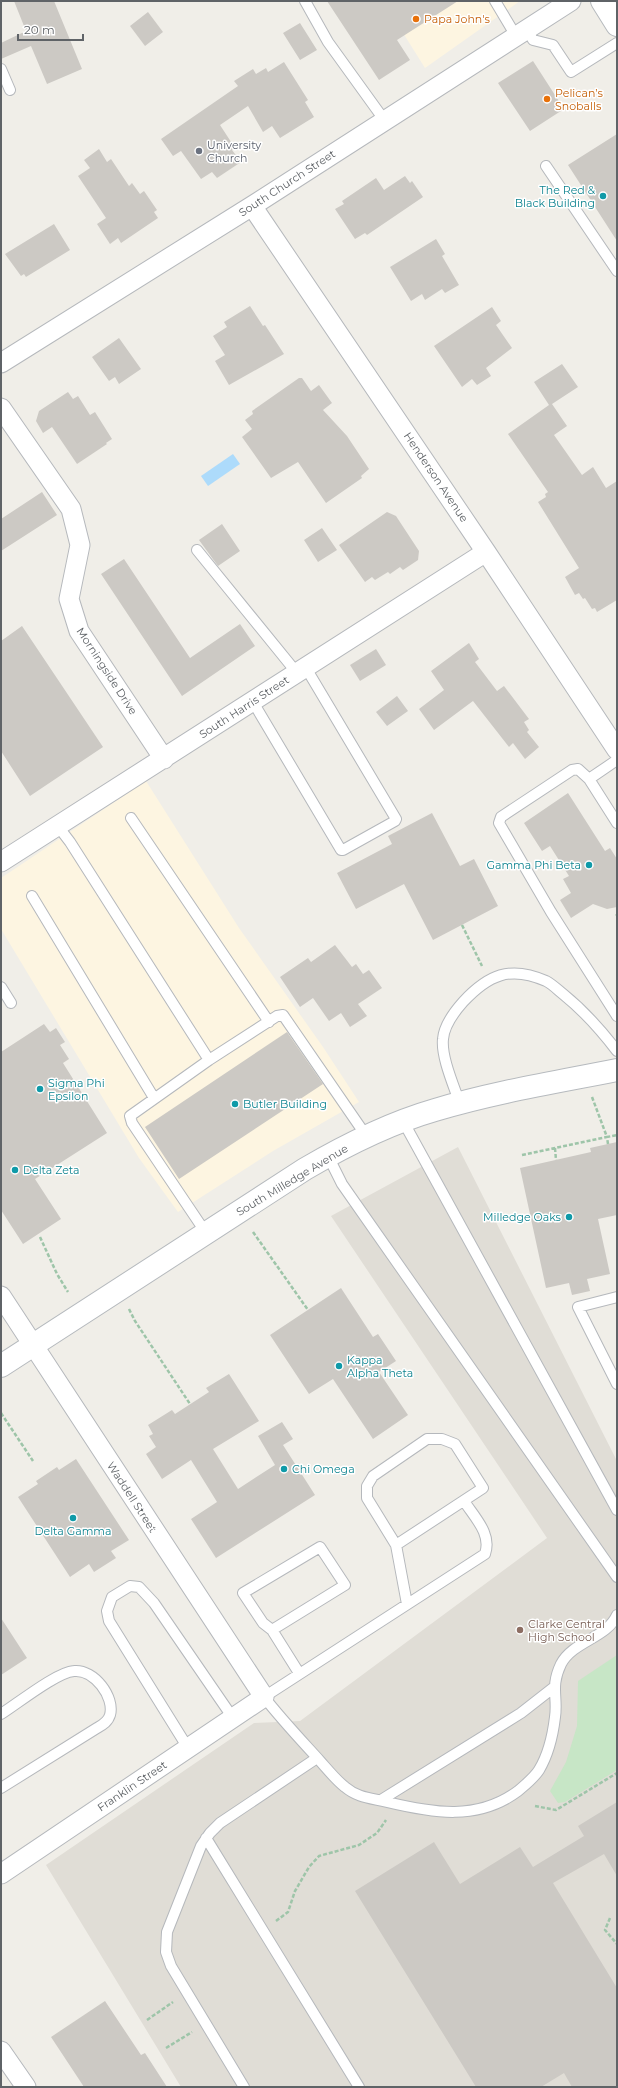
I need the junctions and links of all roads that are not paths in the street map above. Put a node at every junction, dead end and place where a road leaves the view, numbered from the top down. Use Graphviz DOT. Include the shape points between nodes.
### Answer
graph roads {
  1 [pos="305,1"];
  2 [pos="495,1"];
  3 [pos="572,1"];
  4 [pos="602,1"];
  5 [pos="617,25"];
  6 [pos="521,33"];
  7 [pos="617,43"];
  8 [pos="1,69"];
  9 [pos="10,90"];
  10 [pos="385,121"];
  11 [pos="546,166"];
  12 [pos="252,206"];
  13 [pos="617,271"];
  14 [pos="1,363"];
  15 [pos="1,408"];
  16 [pos="197,550"];
  17 [pos="486,552"];
  18 [pos="301,671"];
  19 [pos="253,702"];
  20 [pos="617,750"];
  21 [pos="164,759"];
  22 [pos="617,760"];
  23 [pos="589,779"];
  24 [pos="131,818"];
  25 [pos="617,823"];
  26 [pos="57,825"];
  27 [pos="1,862"];
  28 [pos="32,896"];
  29 [pos="1,987"];
  30 [pos="11,1003"];
  31 [pos="617,1016"];
  32 [pos="268,1022"];
  33 [pos="617,1052"];
  34 [pos="209,1060"];
  35 [pos="617,1070"];
  36 [pos="154,1098"];
  37 [pos="460,1104"];
  38 [pos="403,1121"];
  39 [pos="367,1137"];
  40 [pos="328,1156"];
  41 [pos="206,1233"];
  42 [pos="1,1296"];
  43 [pos="617,1297"];
  44 [pos="33,1345"];
  45 [pos="1,1366"];
  46 [pos="617,1384"];
  47 [pos="464,1501"];
  48 [pos="617,1510"];
  49 [pos="396,1545"];
  50 [pos="617,1577"];
  51 [pos="407,1604"];
  52 [pos="616,1618"];
  53 [pos="272,1630"];
  54 [pos="299,1673"];
  55 [pos="553,1688"];
  56 [pos="264,1697"];
  57 [pos="1,1714"];
  58 [pos="233,1718"];
  59 [pos="188,1748"];
  60 [pos="317,1758"];
  61 [pos="1,1788"];
  62 [pos="381,1800"];
  63 [pos="206,1838"];
  64 [pos="1,1874"];
  65 [pos="1,2051"];
  66 [pos="26,2087"];
  67 [pos="244,2087"];
  68 [pos="359,2087"];
  1 -- 10 [label="lane" via="328,42"];
  2 -- 6 [label="lane"];
  3 -- 6 [label="street, South Church Street"];
  4 -- 5 [label="main road"];
  6 -- 7 [label="lane" via="533,40 553,45 571,72"];
  6 -- 10 [label="street, South Church Street"];
  8 -- 9 [label="lane"];
  10 -- 12 [label="street, South Church Street"];
  11 -- 13 [label="lane"];
  12 -- 14 [label="street, South Church Street"];
  12 -- 17 [label="street, Henderson Avenue"];
  15 -- 21 [label="street, Morningside Drive" via="71,509 80,545 69,599 79,631"];
  16 -- 18 [label="lane"];
  17 -- 18 [label="street, South Harris Street"];
  17 -- 20 [label="street, Henderson Avenue"];
  18 -- 19 [label="street, South Harris Street"];
  18 -- 19 [label="lane" via="395,821 341,850"];
  19 -- 21 [label="street, South Harris Street"];
  21 -- 26 [label="street, South Harris Street"];
  22 -- 23 [label="lane"];
  23 -- 25 [label="lane"];
  23 -- 31 [label="lane" via="578,769 572,770 501,817 499,823 551,912"];
  24 -- 32 [label="lane"];
  26 -- 27 [label="street, South Harris Street"];
  26 -- 34 [label="lane"];
  28 -- 36 [label="lane"];
  29 -- 30 [label="lane"];
  32 -- 34 [label="lane"];
  32 -- 39 [label="lane" via="283,1015"];
  33 -- 37 [label="lane" via="601,1029 547,982 522,973 502,975 476,988 458,1007 443,1038 444,1052"];
  34 -- 36 [label="lane"];
  35 -- 37 [label="main road, South Milledge Avenue"];
  36 -- 41 [label="lane" via="130,1116 132,1123"];
  37 -- 38 [label="main road, South Milledge Avenue"];
  38 -- 39 [label="main road, South Milledge Avenue"];
  38 -- 48 [label="lane"];
  39 -- 40 [label="main road, South Milledge Avenue"];
  40 -- 41 [label="main road, South Milledge Avenue"];
  40 -- 50 [label="lane" via="342,1184"];
  41 -- 44 [label="main road, South Milledge Avenue"];
  42 -- 44 [label="street, Waddell Street"];
  43 -- 46 [label="lane" via="578,1307"];
  44 -- 45 [label="main road, South Milledge Avenue"];
  44 -- 56 [label="street, Waddell Street"];
  47 -- 49 [label="lane"];
  47 -- 49 [label="lane" via="483,1488 455,1444 442,1439 427,1439 373,1476 367,1486 367,1498"];
  47 -- 51 [label="lane" via="486,1536 488,1545 485,1554"];
  49 -- 51 [label="lane"];
  51 -- 54 [label="lane"];
  52 -- 55 [label="lane" via="604,1630 575,1649 562,1663"];
  53 -- 53 [label="lane" via="263,1623 243,1593 320,1547 345,1585"];
  53 -- 54 [label="lane"];
  54 -- 56 [label="lane"];
  55 -- 62 [label="lane" via="521,1713"];
  55 -- 62 [label="lane" via="555,1716 548,1747 539,1770 527,1784 500,1803 474,1811 449,1812 407,1807"];
  56 -- 58 [label="street, Franklin Street"];
  56 -- 60 [label="lane"];
  57 -- 61 [label="lane" via="52,1680 75,1671 91,1675 101,1684 109,1703 110,1714 107,1721 97,1728"];
  58 -- 59 [label="street, Franklin Street"];
  58 -- 59 [label="lane" via="154,1603 139,1587 130,1586 112,1597 107,1611 109,1621"];
  59 -- 64 [label="street, Franklin Street"];
  60 -- 62 [label="lane" via="345,1788 362,1798"];
  60 -- 63 [label="lane" via="220,1823"];
  63 -- 67 [label="lane" via="167,1932 166,1952 171,1966"];
  63 -- 68 [label="lane"];
  65 -- 66 [label="street"];
}
